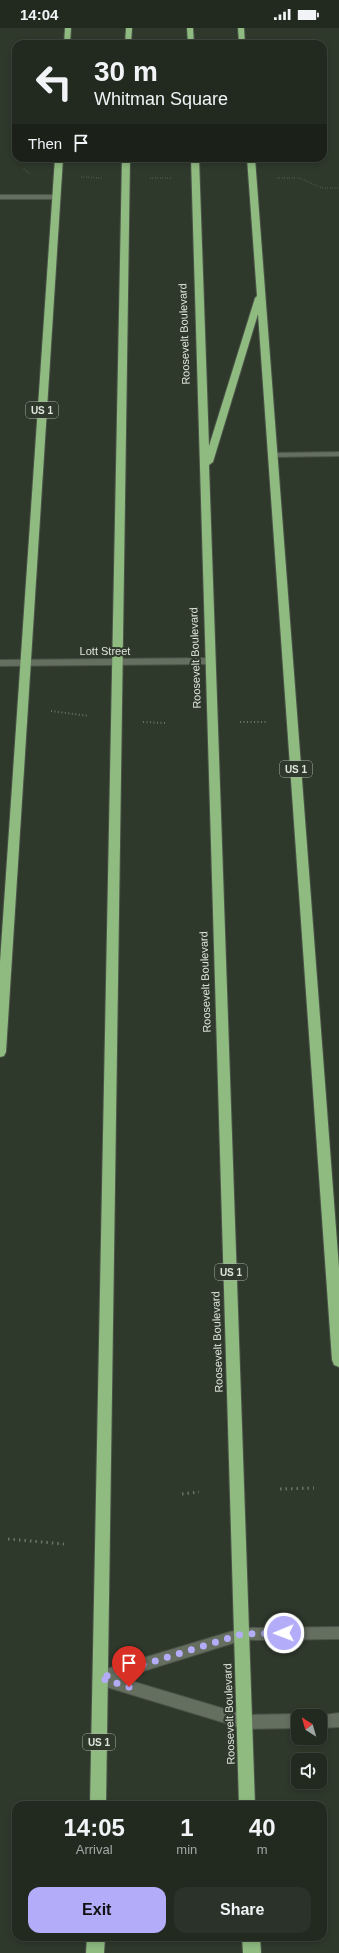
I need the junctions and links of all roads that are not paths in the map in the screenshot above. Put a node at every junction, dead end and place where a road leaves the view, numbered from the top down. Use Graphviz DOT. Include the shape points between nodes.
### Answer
graph roads {
  1 [pos="68,28"];
  2 [pos="129,28"];
  3 [pos="190,28"];
  4 [pos="241,28"];
  5 [pos="67,40"];
  6 [pos="128,40"];
  7 [pos="191,40"];
  8 [pos="242,40"];
  9 [pos="59,162"];
  10 [pos="126,162"];
  11 [pos="195,162"];
  12 [pos="251,162"];
  13 [pos="0,196"];
  14 [pos="56,196"];
  15 [pos="261,292"];
  16 [pos="339,454"];
  17 [pos="272,455"];
  18 [pos="205,471"];
  19 [pos="211,661"];
  20 [pos="26,662"];
  21 [pos="118,662"];
  22 [pos="0,663"];
  23 [pos="0,1052"];
  24 [pos="339,1360"];
  25 [pos="339,1633"];
  26 [pos="242,1634"];
  27 [pos="100,1678"];
  28 [pos="339,1720"];
  29 [pos="291,1721"];
  30 [pos="327,1721"];
  31 [pos="245,1722"];
  32 [pos="98,1801"];
  33 [pos="247,1801"];
  34 [pos="96,1941"];
  35 [pos="251,1941"];
  36 [pos="95,1953"];
  37 [pos="252,1953"];
  1 -- 5 [label="highway"];
  2 -- 6 [label="highway"];
  3 -- 7 [label="highway"];
  4 -- 8 [label="highway"];
  9 -- 14 [label="highway, US 1"];
  10 -- 21 [label="highway, US 1"];
  11 -- 18 [label="highway, Roosevelt Boulevard / US 1"];
  12 -- 15 [label="highway, US 1"];
  13 -- 14 [label="street"];
  14 -- 20 [label="highway, US 1"];
  15 -- 17 [label="highway, US 1"];
  15 -- 18 [label="highway"];
  16 -- 17 [label="street"];
  17 -- 24 [label="highway, US 1"];
  18 -- 19 [label="highway, Roosevelt Boulevard / US 1"];
  19 -- 21 [label="street, Lott Street"];
  19 -- 26 [label="highway, Roosevelt Boulevard / US 1"];
  20 -- 21 [label="street, Lott Street"];
  20 -- 22 [label="street, Lott Street"];
  20 -- 23 [label="highway, US 1"];
  21 -- 27 [label="highway, US 1"];
  25 -- 26 [label="street"];
  26 -- 27 [label="street"];
  26 -- 31 [label="highway, Roosevelt Boulevard / US 1"];
  27 -- 31 [label="street"];
  27 -- 32 [label="highway, US 1"];
  28 -- 30 [label="street"];
  29 -- 31 [label="street"];
  31 -- 33 [label="highway, Roosevelt Boulevard / US 1"];
  34 -- 36 [label="highway"];
  35 -- 37 [label="highway"];
}
